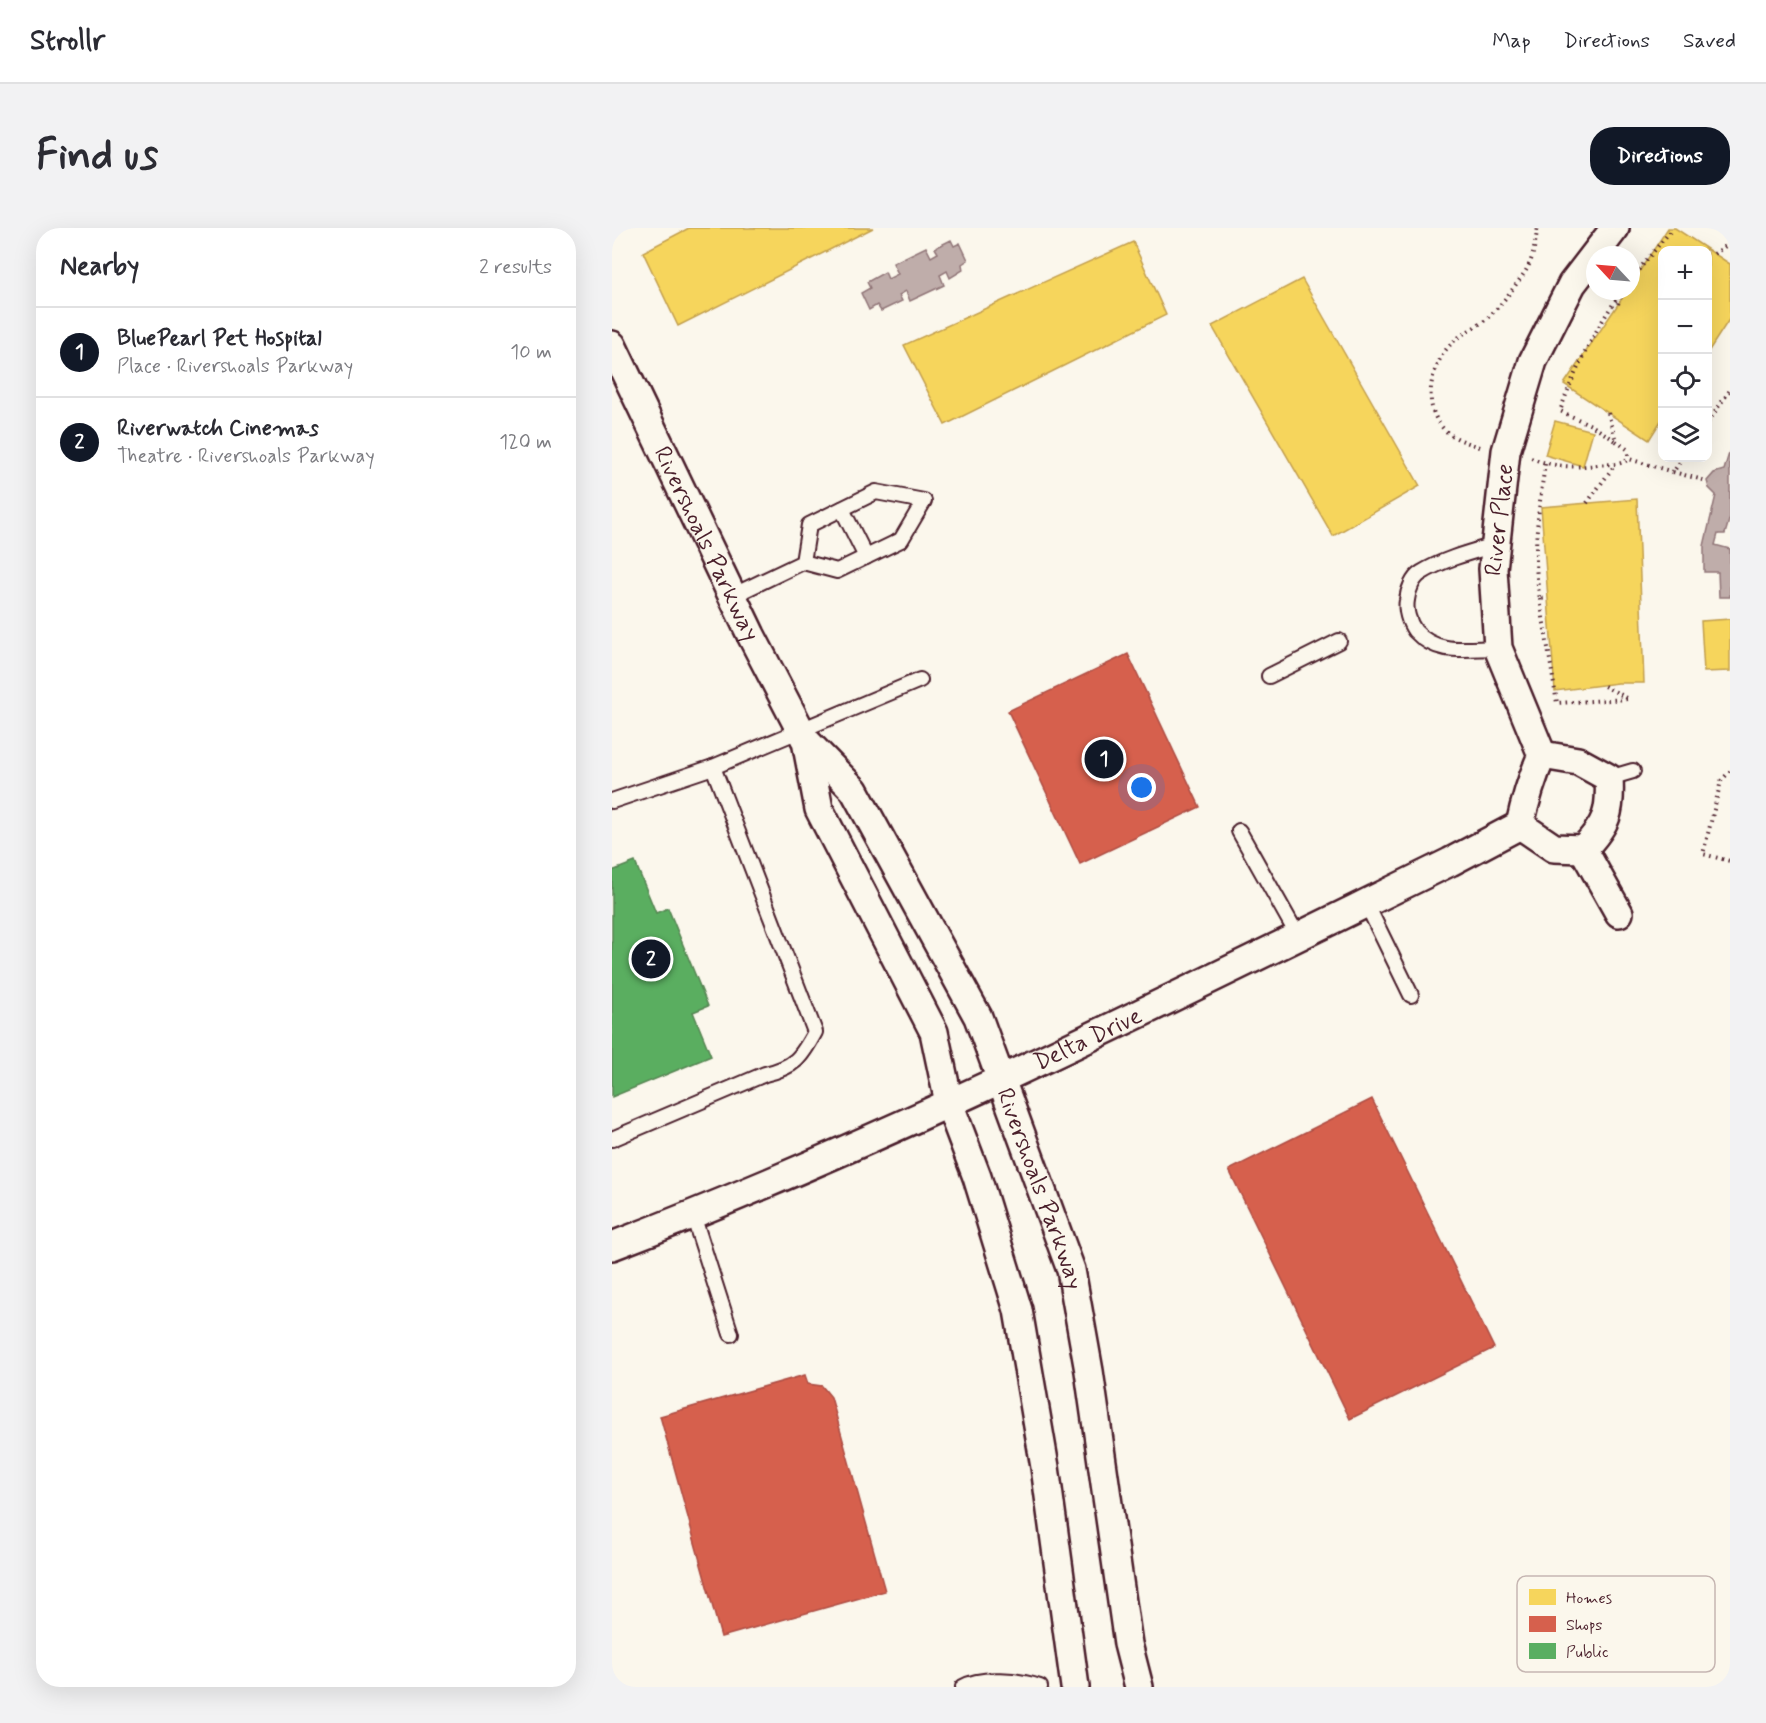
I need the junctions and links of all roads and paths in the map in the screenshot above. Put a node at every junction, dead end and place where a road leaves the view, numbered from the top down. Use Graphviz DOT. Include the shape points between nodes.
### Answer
graph roads {
  1 [pos="1615,228"];
  2 [pos="1673,228"];
  3 [pos="1730,243"];
  4 [pos="1714,254"];
  5 [pos="1640,268"];
  6 [pos="1616,300"];
  7 [pos="1619,300"];
  8 [pos="1618,304"];
  9 [pos="612,345"];
  10 [pos="1730,390"];
  11 [pos="1608,413"];
  12 [pos="1712,415"];
  13 [pos="1616,441"];
  14 [pos="1629,459"];
  15 [pos="1545,464"];
  16 [pos="1614,466"];
  17 [pos="1674,472"];
  18 [pos="1707,481"];
  19 [pos="1587,503"];
  20 [pos="842,509"];
  21 [pos="1496,545"];
  22 [pos="866,557"];
  23 [pos="803,562"];
  24 [pos="732,596"];
  25 [pos="1548,598"];
  26 [pos="1539,599"];
  27 [pos="1339,641"];
  28 [pos="1498,648"];
  29 [pos="1269,676"];
  30 [pos="920,680"];
  31 [pos="1602,685"];
  32 [pos="803,735"];
  33 [pos="1542,755"];
  34 [pos="713,767"];
  35 [pos="1730,771"];
  36 [pos="612,801"];
  37 [pos="1520,825"];
  38 [pos="1239,831"];
  39 [pos="1583,849"];
  40 [pos="1730,861"];
  41 [pos="1366,903"];
  42 [pos="1619,913"];
  43 [pos="1298,936"];
  44 [pos="1411,995"];
  45 [pos="1001,1079"];
  46 [pos="949,1103"];
  47 [pos="612,1139"];
  48 [pos="693,1215"];
  49 [pos="612,1246"];
  50 [pos="731,1334"];
  51 [pos="966,1685"];
  52 [pos="1040,1687"];
  53 [pos="1076,1687"];
  54 [pos="1139,1687"];
  1 -- 21 [label="street, River Place" via="1572,284 1533,361 1506,451"];
  2 -- 5 [label="path"];
  3 -- 4 [label="path"];
  6 -- 13 [label="path" via="1582,355 1560,411"];
  7 -- 8 [label="path"];
  9 -- 24 [label="street, Rivershoals Parkway"];
  10 -- 12 [label="path"];
  11 -- 13 [label="path"];
  13 -- 14 [label="path" via="1627,449"];
  15 -- 26 [label="path" via="1536,529"];
  16 -- 19 [label="path"];
  17 -- 18 [label="path"];
  20 -- 22 [label="lane"];
  20 -- 22 [label="lane" via="876,492 924,501 901,540"];
  20 -- 23 [label="lane" via="809,525"];
  21 -- 28 [label="street, River Place" via="1493,569"];
  21 -- 28 [label="lane" via="1463,554 1419,574 1406,603 1410,625 1424,640 1439,648"];
  22 -- 23 [label="lane" via="837,571"];
  23 -- 24 [label="lane"];
  24 -- 32 [label="street, Rivershoals Parkway"];
  25 -- 26 [label="path"];
  26 -- 31 [label="path" via="1557,703 1629,699"];
  27 -- 29 [label="lane"];
  28 -- 33 [label="street, River Place"];
  30 -- 32 [label="lane"];
  32 -- 34 [label="lane"];
  32 -- 45 [label="street, Rivershoals Parkway" via="854,790 978,1017"];
  32 -- 46 [label="street, Rivershoals Parkway" via="819,809 934,1032"];
  33 -- 37 [label="street"];
  33 -- 39 [label="street" via="1578,761 1621,775 1599,833"];
  34 -- 36 [label="lane"];
  34 -- 47 [label="lane" via="815,1032 803,1054 784,1070 765,1074"];
  35 -- 40 [label="path" via="1721,781 1703,854"];
  37 -- 39 [label="street" via="1554,848"];
  37 -- 41 [label="street, Delta Drive"];
  38 -- 43 [label="lane"];
  39 -- 42 [label="street"];
  41 -- 43 [label="street, Delta Drive"];
  41 -- 44 [label="lane"];
  43 -- 45 [label="street, Delta Drive"];
  45 -- 46 [label="street, Delta Drive"];
  45 -- 54 [label="street, Rivershoals Parkway" via="1071,1270 1128,1644"];
  46 -- 48 [label="street, Delta Drive"];
  46 -- 53 [label="street, Rivershoals Parkway" via="977,1177 1018,1310"];
  48 -- 49 [label="street, Delta Drive"];
  48 -- 50 [label="lane"];
  51 -- 52 [label="lane" via="1004,1680"];
}
